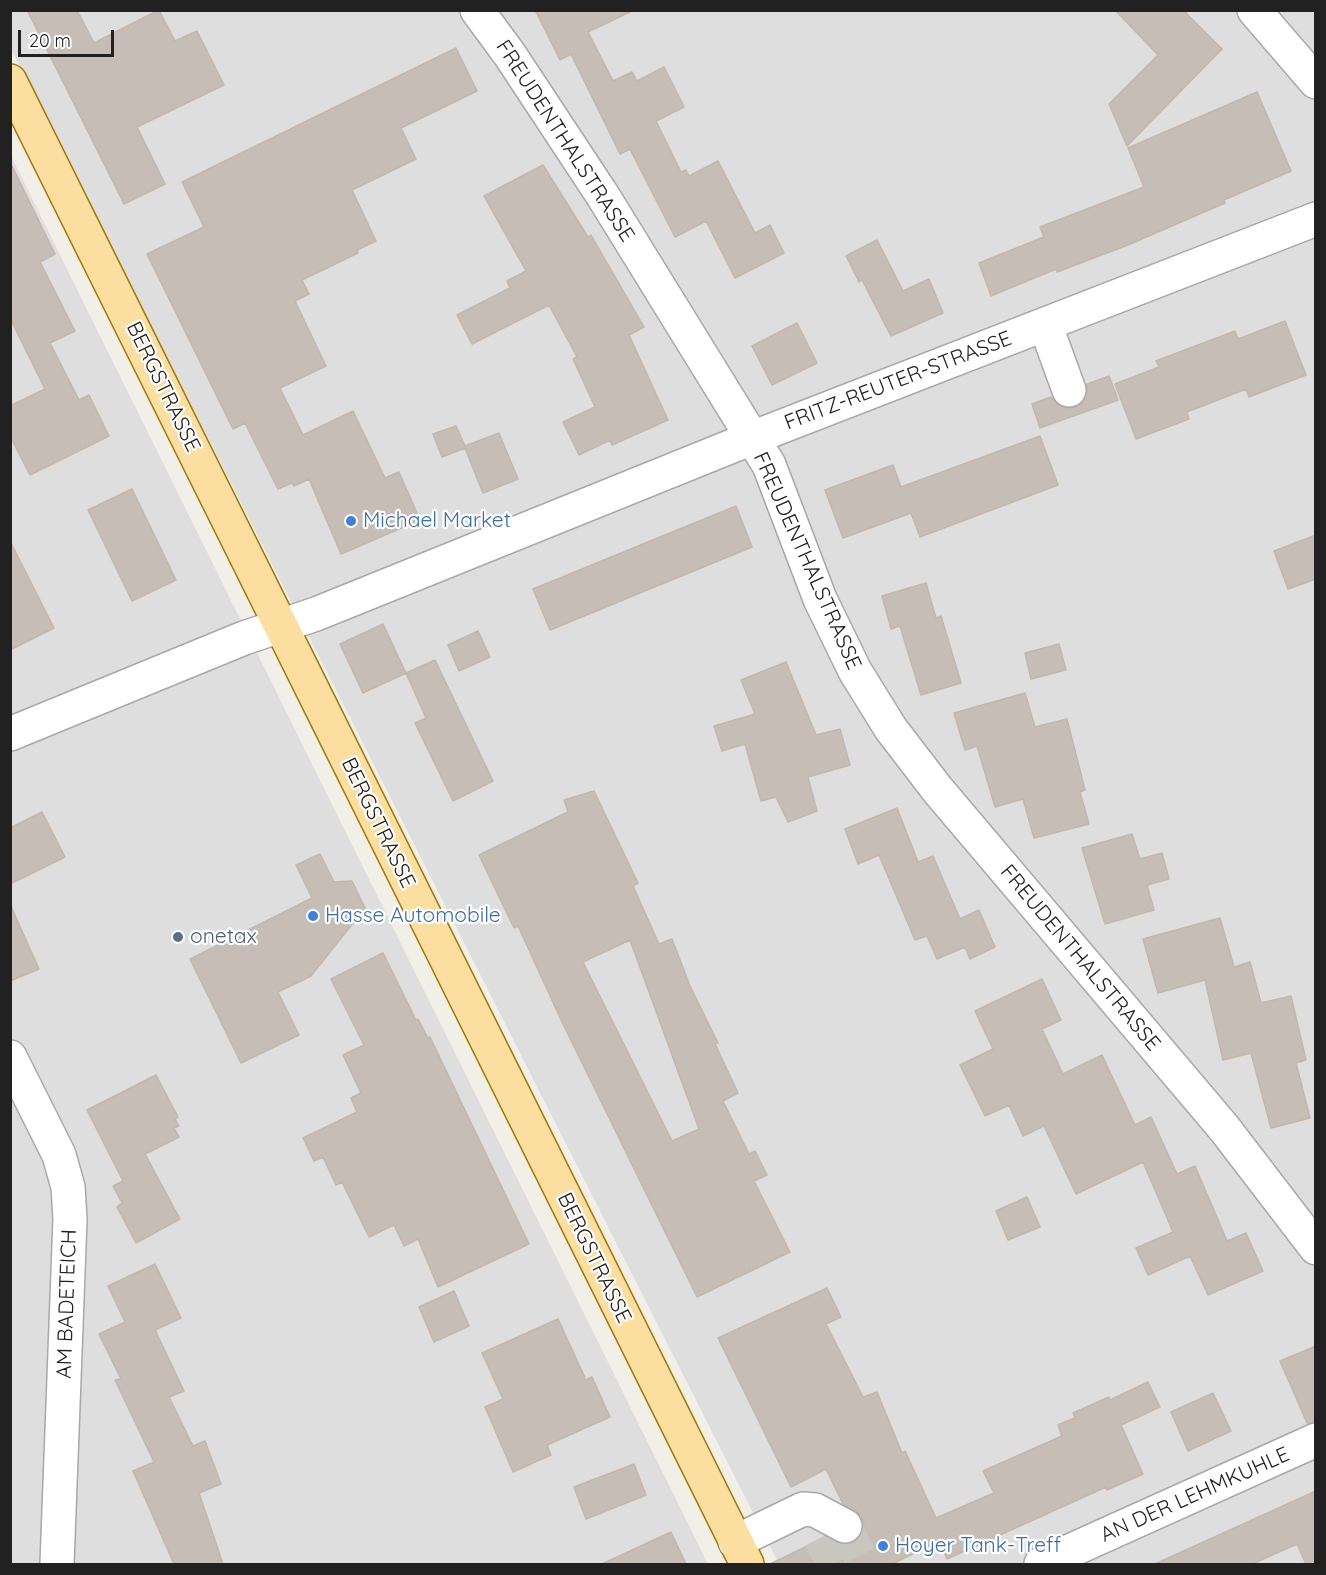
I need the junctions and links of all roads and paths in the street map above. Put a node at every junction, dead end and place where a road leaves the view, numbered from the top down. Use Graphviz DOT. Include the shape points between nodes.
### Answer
graph roads {
  1 [pos="477,10"];
  2 [pos="1254,10"];
  3 [pos="10,81"];
  4 [pos="1316,82"];
  5 [pos="1313,227"];
  6 [pos="1045,324"];
  7 [pos="1069,390"];
  8 [pos="752,438"];
  9 [pos="281,627"];
  10 [pos="10,734"];
  11 [pos="10,1057"];
  12 [pos="1316,1248"];
  13 [pos="1316,1440"];
  14 [pos="829,1527"];
  15 [pos="741,1553"];
  16 [pos="57,1564"];
  17 [pos="1041,1564"];
  1 -- 8 [label="street, FREUDENTHALSTRASSE" via="603,196"];
  2 -- 4 [label="street"];
  3 -- 9 [label="main road, BERGSTRASSE"];
  5 -- 6 [label="street, FRITZ-REUTER-STRASSE"];
  6 -- 7 [label="street"];
  6 -- 8 [label="street, FRITZ-REUTER-STRASSE"];
  8 -- 9 [label="street, FRITZ-REUTER-STRASSE"];
  8 -- 12 [label="street, FREUDENTHALSTRASSE" via="769,465 820,599 855,671 891,729 937,789 1224,1128"];
  9 -- 10 [label="street, FRITZ-REUTER-STRASSE" via="244,638"];
  9 -- 15 [label="main road, BERGSTRASSE"];
  11 -- 16 [label="street, AM BADETEICH" via="59,1155 68,1187"];
  13 -- 17 [label="street, AN DER LEHMKUHLE"];
  14 -- 15 [label="street" via="815,1510 804,1509"];
}
